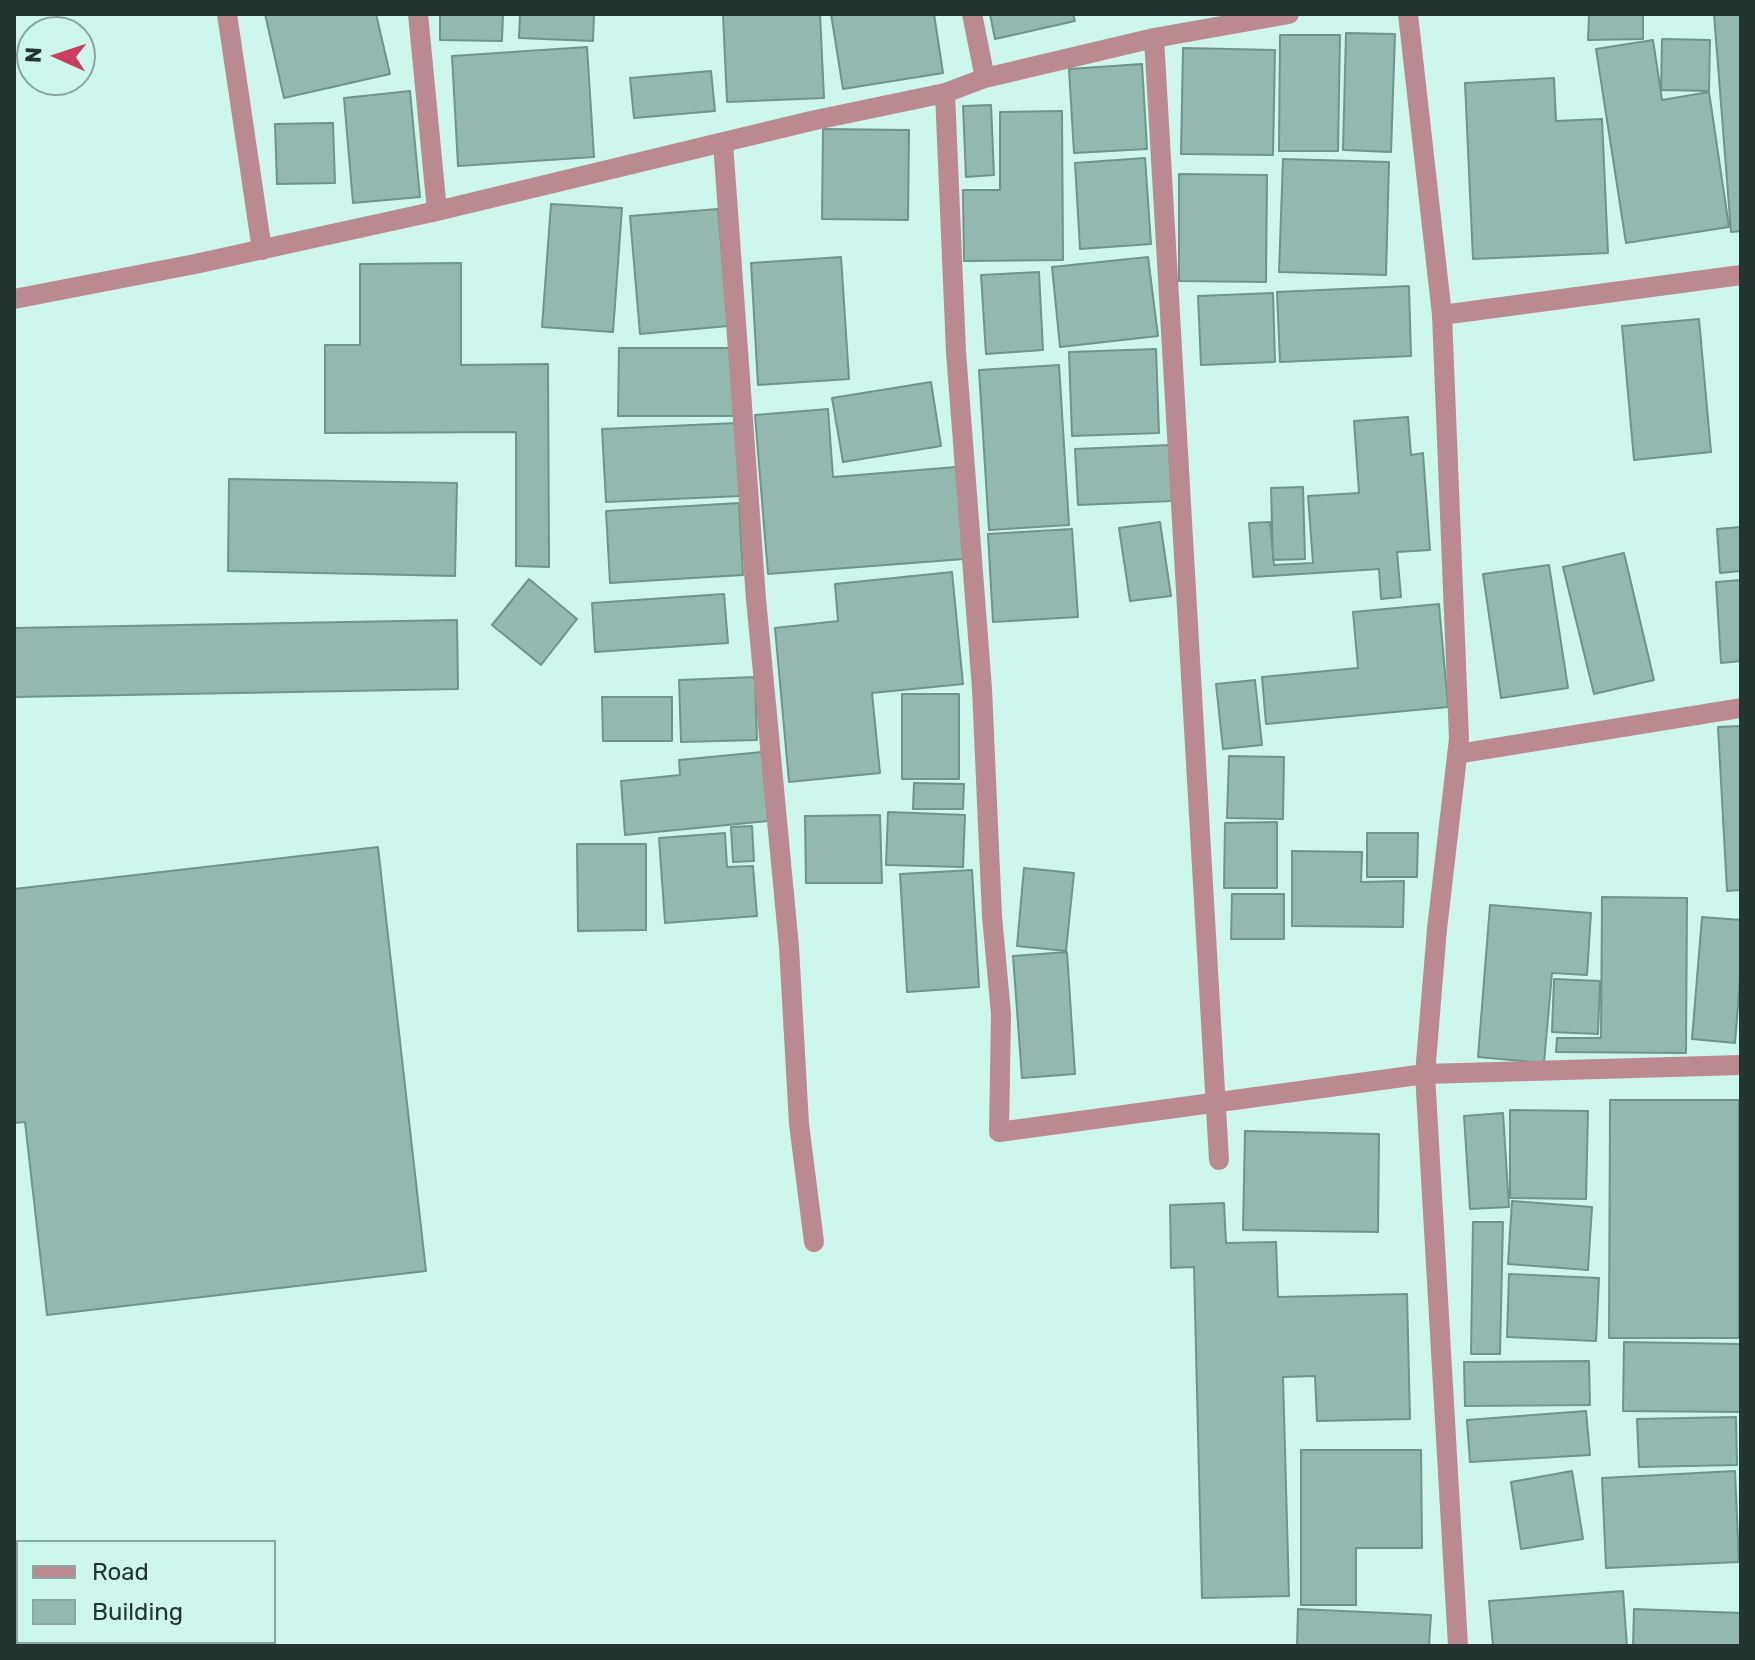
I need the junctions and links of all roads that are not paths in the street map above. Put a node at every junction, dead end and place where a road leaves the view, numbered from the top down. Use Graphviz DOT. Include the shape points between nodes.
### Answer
graph roads {
  1 [pos="227,14"];
  2 [pos="418,14"];
  3 [pos="972,14"];
  4 [pos="1289,14"];
  5 [pos="1408,14"];
  6 [pos="1154,38"];
  7 [pos="985,78"];
  8 [pos="945,93"];
  9 [pos="723,143"];
  10 [pos="437,211"];
  11 [pos="262,250"];
  12 [pos="1741,275"];
  13 [pos="14,299"];
  14 [pos="1442,315"];
  15 [pos="1741,708"];
  16 [pos="1457,754"];
  17 [pos="1741,1065"];
  18 [pos="1425,1074"];
  19 [pos="1214,1104"];
  20 [pos="1219,1160"];
  21 [pos="814,1242"];
  22 [pos="1458,1646"];
  1 -- 11 [label="street"];
  2 -- 10 [label="street"];
  3 -- 7 [label="street"];
  4 -- 6 [label="street"];
  5 -- 14 [label="street"];
  6 -- 7 [label="street"];
  6 -- 19 [label="street"];
  7 -- 8 [label="street"];
  8 -- 9 [label="street"];
  8 -- 19 [label="street" via="956,352 1001,1014 999,1132"];
  9 -- 10 [label="street"];
  9 -- 21 [label="street" via="799,1124"];
  10 -- 11 [label="street"];
  11 -- 13 [label="street"];
  12 -- 14 [label="street"];
  14 -- 16 [label="street"];
  15 -- 16 [label="street"];
  16 -- 18 [label="street"];
  17 -- 18 [label="street"];
  18 -- 19 [label="street"];
  18 -- 22 [label="street"];
  19 -- 20 [label="street"];
}
